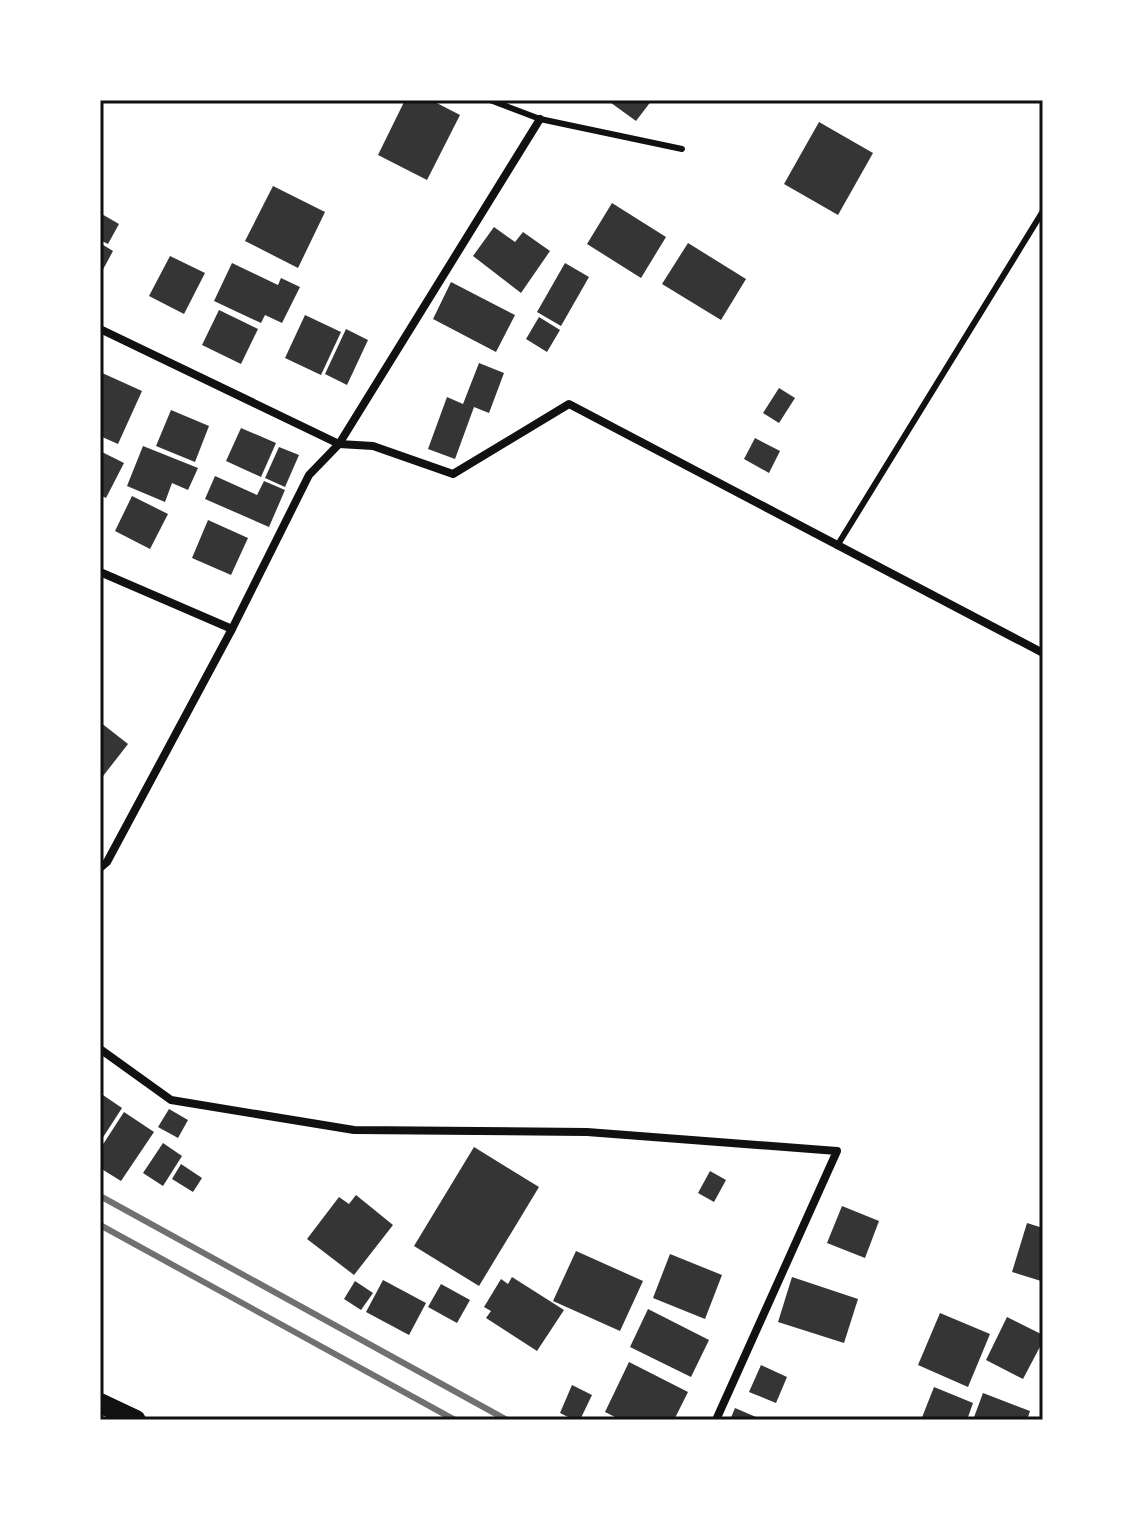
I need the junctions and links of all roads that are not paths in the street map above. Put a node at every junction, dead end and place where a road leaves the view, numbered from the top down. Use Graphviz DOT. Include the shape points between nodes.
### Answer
graph roads {
  1 [pos="490,100"];
  2 [pos="540,119"];
  3 [pos="682,149"];
  4 [pos="1043,211"];
  5 [pos="100,329"];
  6 [pos="339,444"];
  7 [pos="837,546"];
  8 [pos="100,572"];
  9 [pos="232,629"];
  10 [pos="1043,653"];
  11 [pos="100,868"];
  12 [pos="100,1049"];
  13 [pos="100,1403"];
  14 [pos="136,1420"];
  15 [pos="716,1420"];
  1 -- 2 [label="lane"];
  2 -- 3 [label="lane"];
  2 -- 6 [label="street"];
  4 -- 7 [label="lane"];
  5 -- 6 [label="street"];
  6 -- 7 [label="street" via="373,446 453,474 569,404"];
  6 -- 9 [label="street" via="309,475"];
  7 -- 10 [label="street"];
  8 -- 9 [label="street"];
  9 -- 11 [label="street"];
  12 -- 15 [label="street" via="171,1100 354,1130 587,1132 837,1151"];
  13 -- 14 [label="main road"];
}
